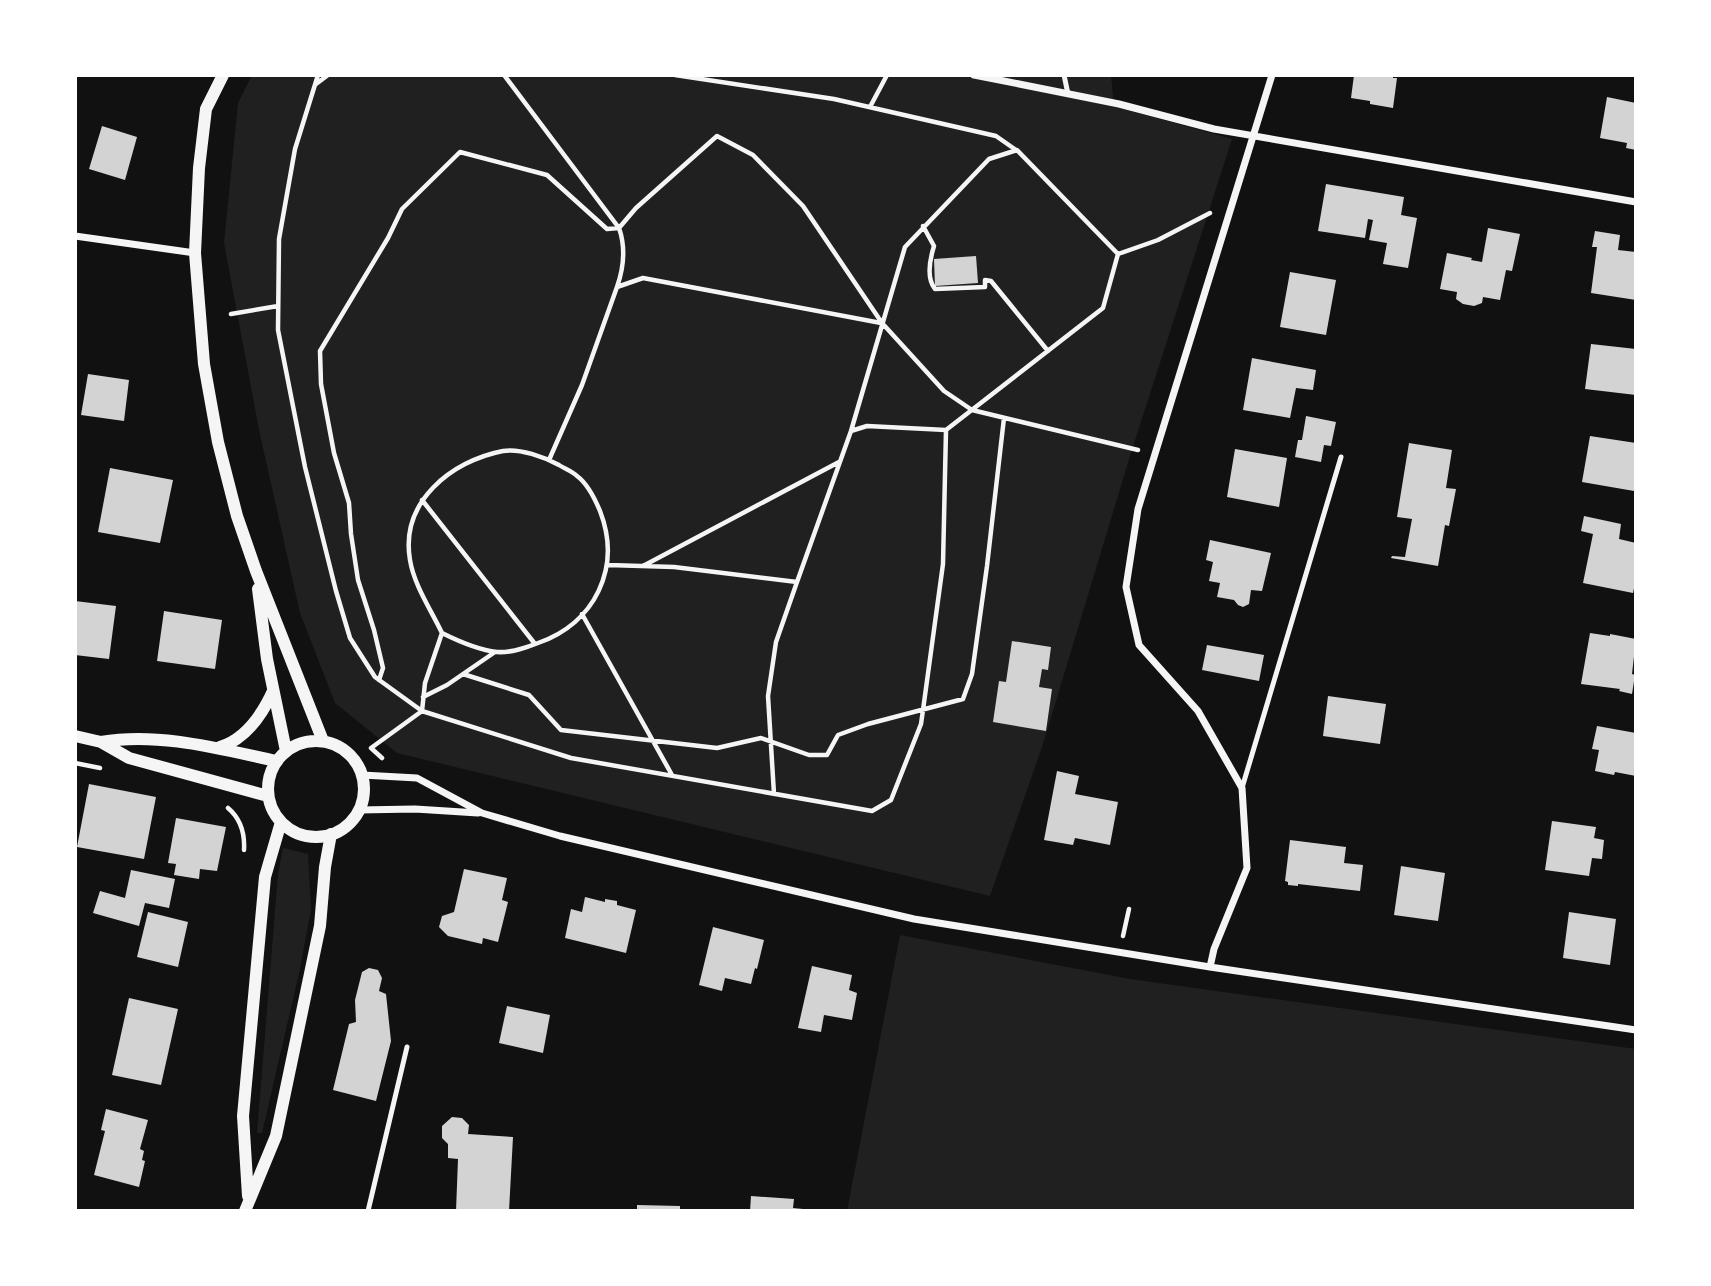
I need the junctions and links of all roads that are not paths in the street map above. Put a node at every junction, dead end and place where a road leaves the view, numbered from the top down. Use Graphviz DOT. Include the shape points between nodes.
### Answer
graph roads {
  1 [pos="223,75"];
  2 [pos="974,75"];
  3 [pos="1064,75"];
  4 [pos="1272,75"];
  5 [pos="1068,94"];
  6 [pos="1253,134"];
  7 [pos="1636,202"];
  8 [pos="75,236"];
  9 [pos="195,253"];
  10 [pos="1341,457"];
  11 [pos="256,571"];
  12 [pos="273,691"];
  13 [pos="75,736"];
  14 [pos="323,741"];
  15 [pos="101,742"];
  16 [pos="216,748"];
  17 [pos="281,756"];
  18 [pos="362,775"];
  19 [pos="1242,788"];
  20 [pos="268,796"];
  21 [pos="359,810"];
  22 [pos="482,813"];
  23 [pos="281,822"];
  24 [pos="331,834"];
  25 [pos="1210,967"];
  26 [pos="1636,1030"];
  27 [pos="407,1046"];
  28 [pos="246,1205"];
  29 [pos="368,1211"];
  1 -- 9 [label="street" via="206,109"];
  2 -- 5 [label="street"];
  3 -- 5 [label="lane"];
  4 -- 6 [label="street"];
  5 -- 6 [label="street"];
  6 -- 7 [label="street"];
  6 -- 19 [label="street" via="1138,509 1126,587 1139,645 1198,711"];
  8 -- 9 [label="street"];
  9 -- 11 [label="street" via="204,364 218,442"];
  10 -- 19 [label="lane"];
  11 -- 12 [label="street"];
  11 -- 14 [label="street"];
  12 -- 16 [label="street" via="262,715 232,743"];
  12 -- 17 [label="street"];
  13 -- 15 [label="street"];
  14 -- 17 [label="street" via="297,744"];
  14 -- 18 [label="street" via="341,747"];
  15 -- 16 [label="street" via="127,738"];
  15 -- 20 [label="street" via="129,758"];
  16 -- 17 [label="street"];
  17 -- 20 [label="street" via="269,778"];
  18 -- 21 [label="street" via="364,793"];
  18 -- 22 [label="street" via="418,778"];
  19 -- 25 [label="street" via="1247,868"];
  20 -- 23 [label="street"];
  21 -- 22 [label="street"];
  21 -- 24 [label="street" via="347,825"];
  22 -- 25 [label="street" via="560,836 914,919"];
  23 -- 24 [label="street" via="303,835"];
  23 -- 28 [label="street" via="265,877 243,1115"];
  24 -- 28 [label="street" via="320,926 281,1110"];
  25 -- 26 [label="street"];
  27 -- 29 [label="lane"];
}
